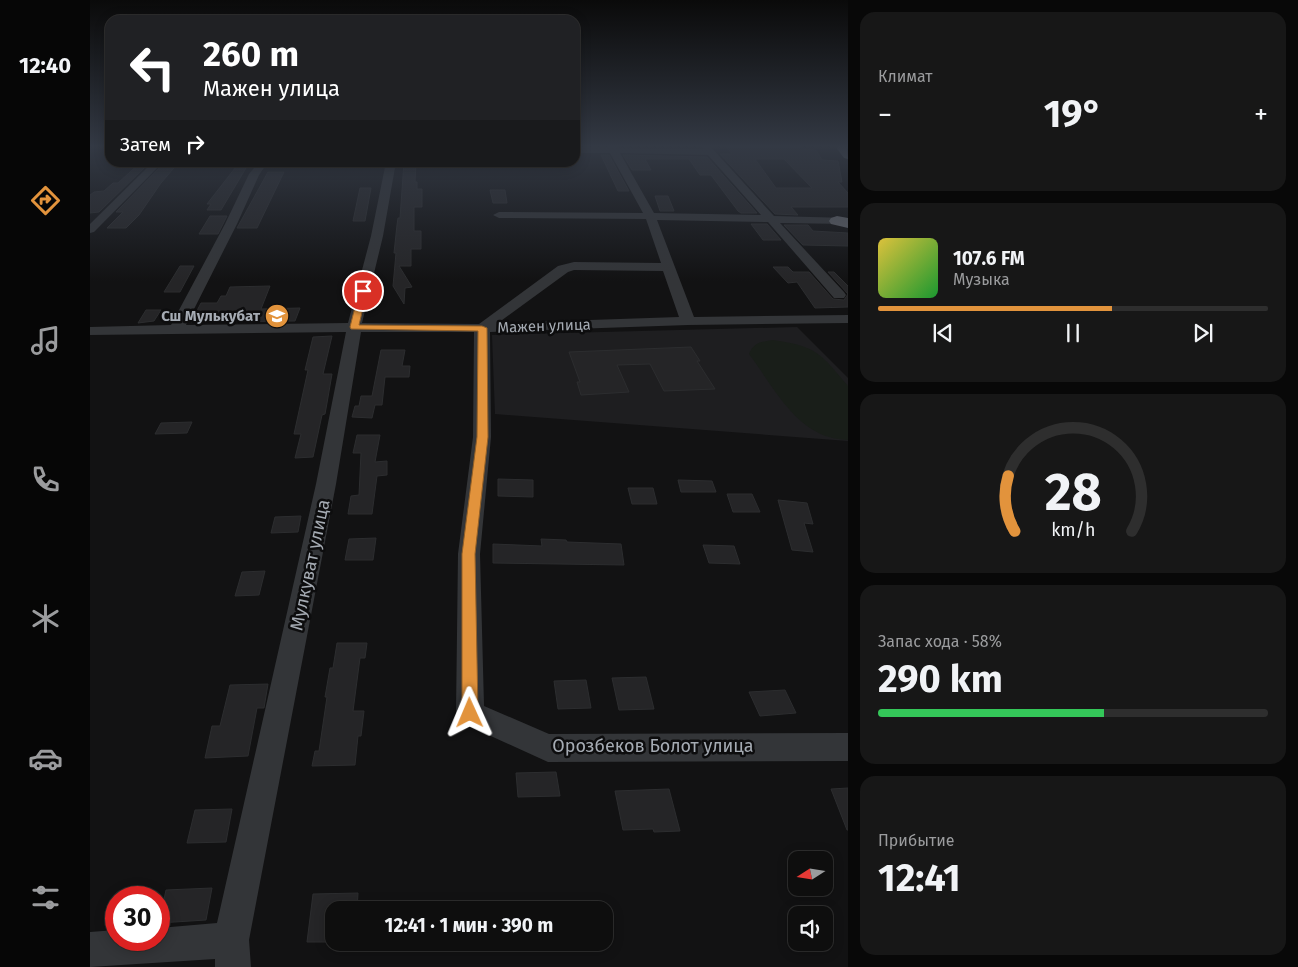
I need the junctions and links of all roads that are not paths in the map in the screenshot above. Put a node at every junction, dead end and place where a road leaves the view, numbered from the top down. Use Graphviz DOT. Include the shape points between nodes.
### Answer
graph roads {
  1 [pos="129,191"];
  2 [pos="246,191"];
  3 [pos="386,191"];
  4 [pos="636,191"];
  5 [pos="745,191"];
  6 [pos="499,214"];
  7 [pos="650,216"];
  8 [pos="770,219"];
  9 [pos="845,221"];
  10 [pos="90,230"];
  11 [pos="668,267"];
  12 [pos="838,295"];
  13 [pos="848,319"];
  14 [pos="688,321"];
  15 [pos="354,327"];
  16 [pos="482,328"];
  17 [pos="176,330"];
  18 [pos="90,331"];
  19 [pos="848,747"];
  20 [pos="90,950"];
  21 [pos="232,953"];
  1 -- 10 [label="street"];
  2 -- 17 [label="street"];
  3 -- 15 [label="street, Мулкуват улица"];
  4 -- 7 [label="street"];
  5 -- 8 [label="street"];
  6 -- 7 [label="street"];
  7 -- 8 [label="street"];
  7 -- 11 [label="street"];
  8 -- 9 [label="street"];
  8 -- 12 [label="street"];
  11 -- 14 [label="street"];
  11 -- 16 [label="street" via="574,266 563,269"];
  13 -- 14 [label="street, Мажен улица"];
  14 -- 16 [label="street, Мажен улица"];
  15 -- 16 [label="street, Мажен улица"];
  15 -- 17 [label="street, Мажен улица"];
  15 -- 21 [label="street, Мулкуват улица"];
  16 -- 19 [label="street, Орозбеков Болот улица" via="482,437 468,554 470,713 548,748"];
  17 -- 18 [label="street, Мажен улица"];
  20 -- 21 [label="street"];
}
